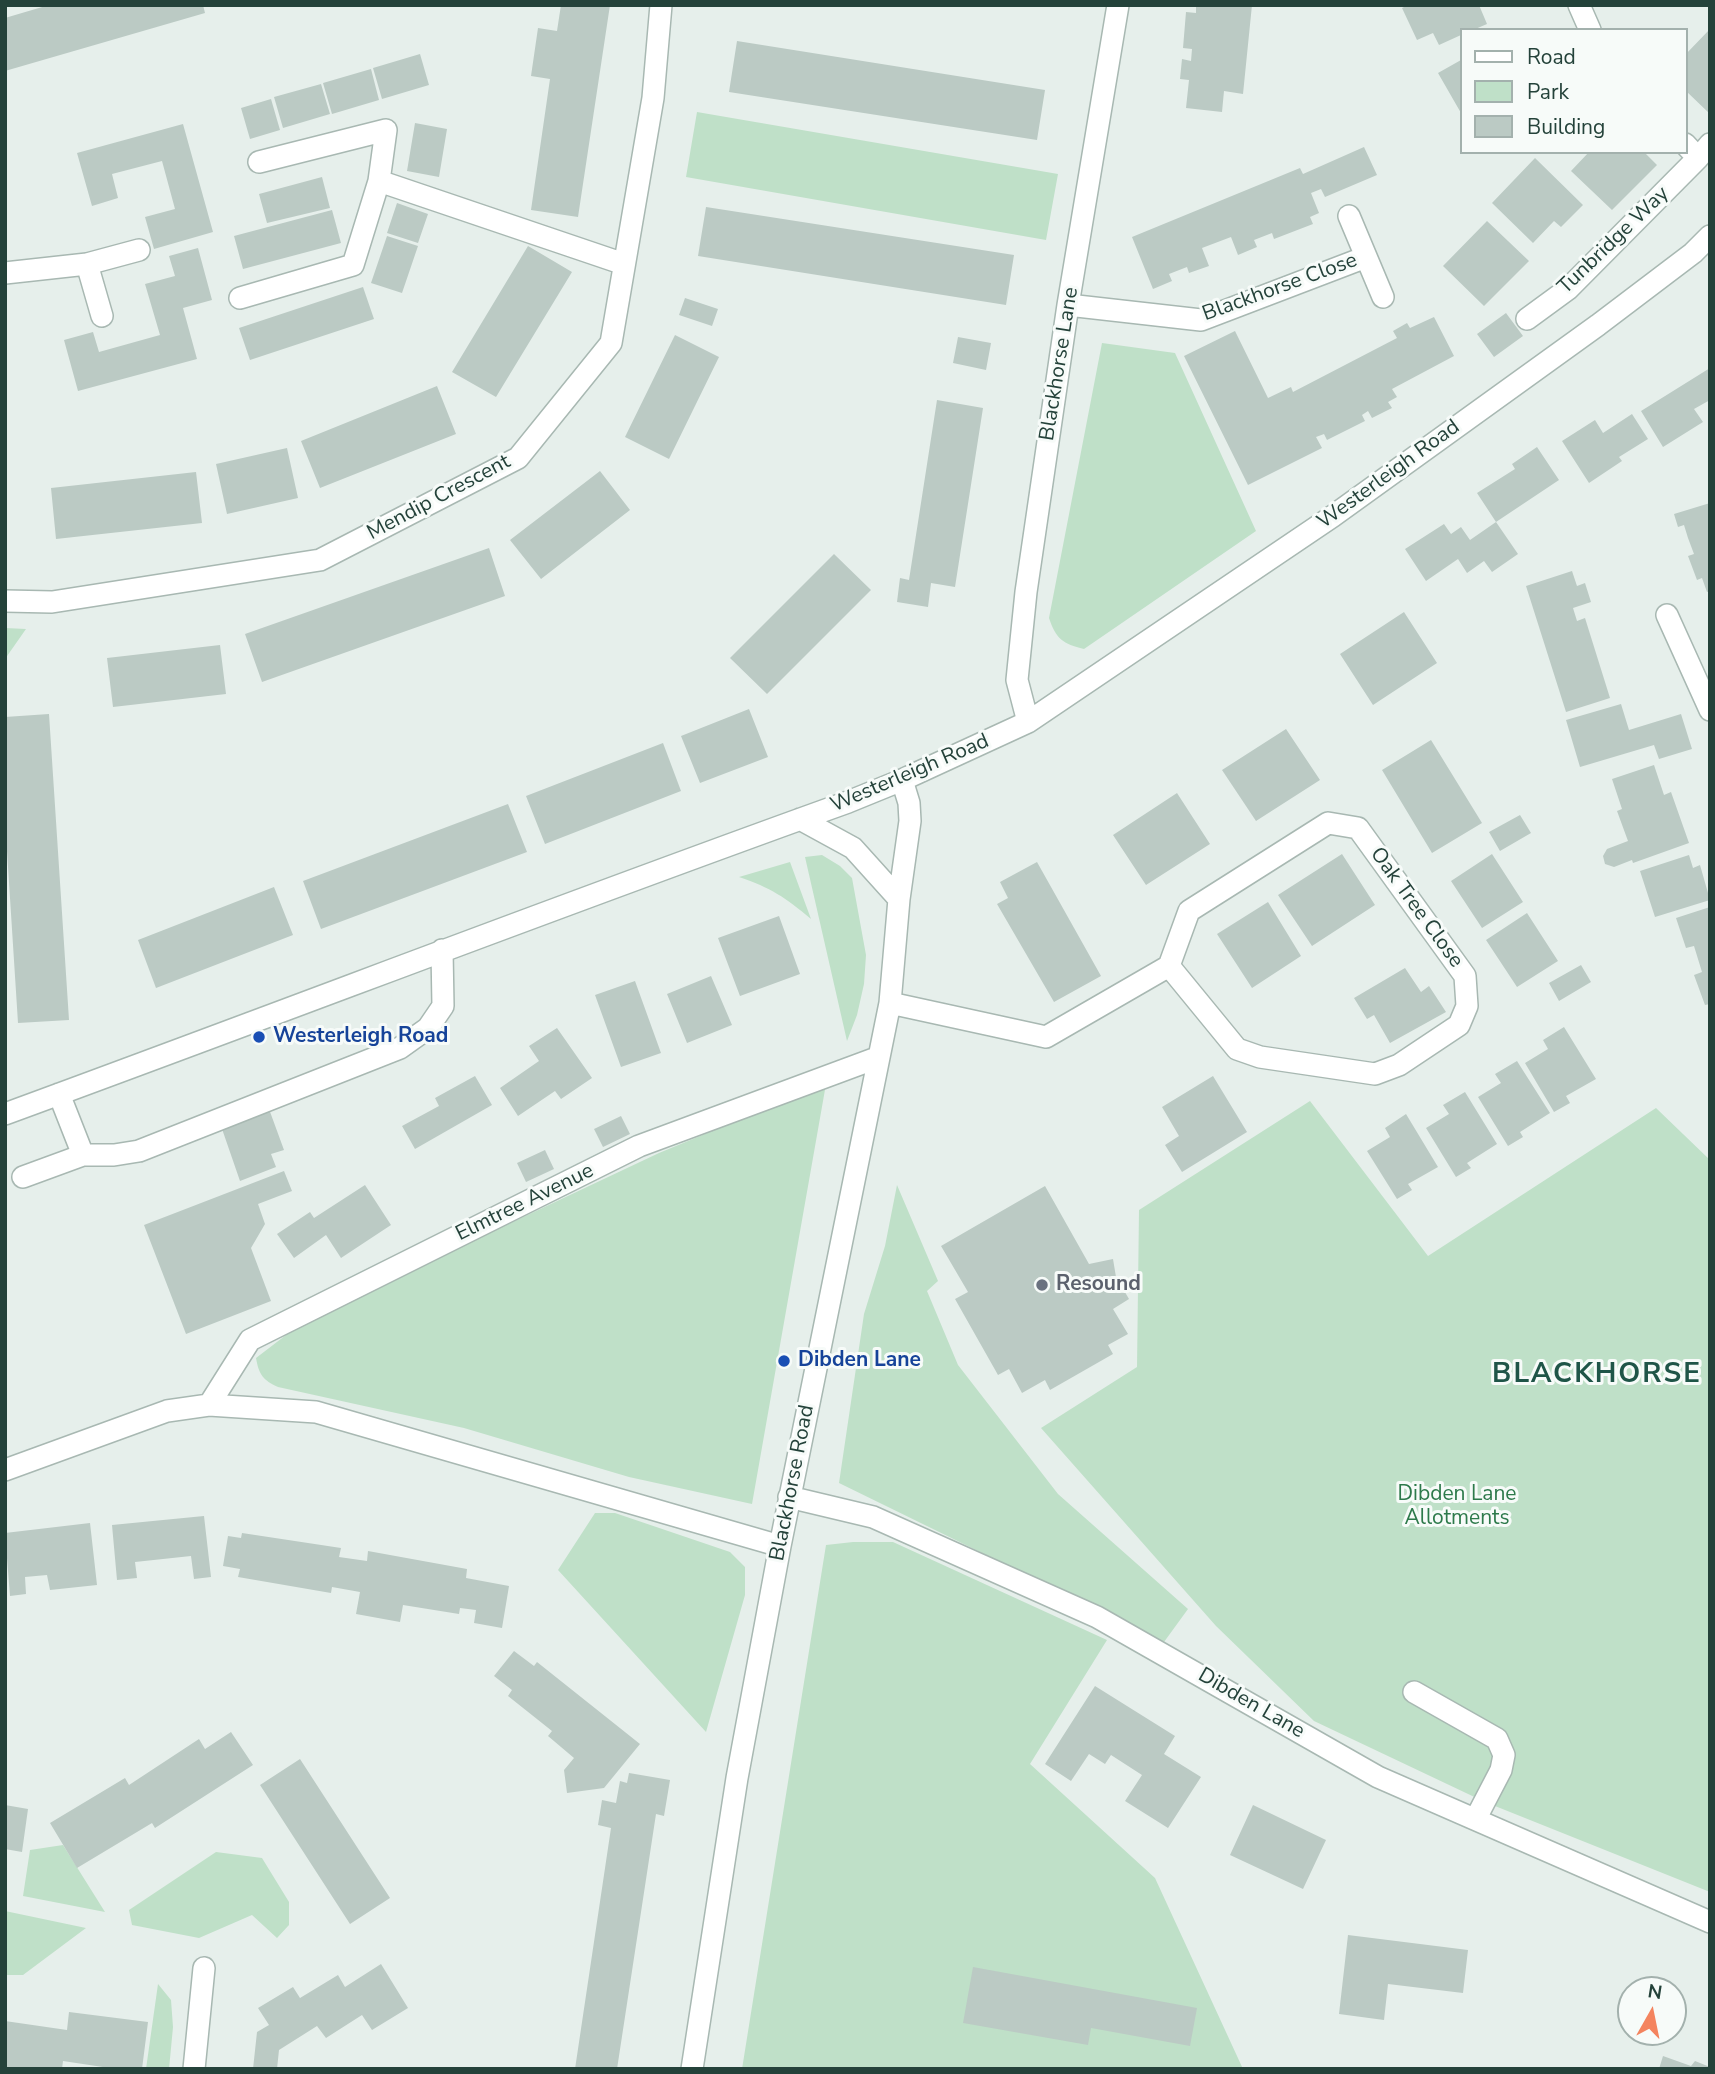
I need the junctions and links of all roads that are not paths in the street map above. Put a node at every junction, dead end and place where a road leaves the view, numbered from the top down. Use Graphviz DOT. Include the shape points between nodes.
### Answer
graph roads {
  1 [pos="661,5"];
  2 [pos="1118,5"];
  3 [pos="1579,5"];
  4 [pos="1589,28"];
  5 [pos="1698,149"];
  6 [pos="259,162"];
  7 [pos="379,181"];
  8 [pos="1349,216"];
  9 [pos="1710,236"];
  10 [pos="139,250"];
  11 [pos="1366,257"];
  12 [pos="87,264"];
  13 [pos="624,264"];
  14 [pos="5,273"];
  15 [pos="1383,296"];
  16 [pos="240,298"];
  17 [pos="1068,305"];
  18 [pos="102,316"];
  19 [pos="1527,319"];
  20 [pos="5,601"];
  21 [pos="1667,615"];
  22 [pos="1710,710"];
  23 [pos="1028,722"];
  24 [pos="902,780"];
  25 [pos="800,820"];
  26 [pos="899,899"];
  27 [pos="442,950"];
  28 [pos="1168,967"];
  29 [pos="890,1003"];
  30 [pos="879,1057"];
  31 [pos="59,1094"];
  32 [pos="5,1114"];
  33 [pos="83,1155"];
  34 [pos="23,1177"];
  35 [pos="209,1405"];
  36 [pos="5,1470"];
  37 [pos="789,1497"];
  38 [pos="780,1546"];
  39 [pos="1414,1692"];
  40 [pos="1476,1818"];
  41 [pos="1710,1922"];
  42 [pos="204,1968"];
  43 [pos="194,2069"];
  44 [pos="692,2069"];
  1 -- 13 [label="street, Mendip Crescent" via="653,98"];
  2 -- 17 [label="street, Blackhorse Lane"];
  3 -- 4 [label="street"];
  5 -- 19 [label="street, Tunbridge Way" via="1568,289"];
  6 -- 7 [label="street" via="386,130"];
  7 -- 13 [label="street"];
  7 -- 16 [label="street" via="354,265"];
  8 -- 11 [label="street, Blackhorse Close"];
  9 -- 23 [label="street, Westerleigh Road" via="1619,309 1333,516"];
  10 -- 12 [label="street"];
  11 -- 15 [label="street, Blackhorse Close"];
  11 -- 17 [label="street, Blackhorse Close" via="1201,320"];
  12 -- 14 [label="street"];
  12 -- 18 [label="street"];
  13 -- 20 [label="street, Mendip Crescent" via="611,342 518,458 320,560 52,602"];
  17 -- 23 [label="street, Blackhorse Lane" via="1017,680"];
  21 -- 22 [label="street"];
  23 -- 24 [label="street, Westerleigh Road"];
  24 -- 25 [label="street, Westerleigh Road"];
  24 -- 26 [label="street, Blackhorse Road" via="910,821"];
  25 -- 26 [label="street" via="853,848"];
  25 -- 27 [label="street, Westerleigh Road"];
  26 -- 29 [label="street, Blackhorse Road"];
  27 -- 31 [label="street, Westerleigh Road"];
  27 -- 33 [label="street" via="443,1006 428,1028 400,1048 139,1151"];
  28 -- 28 [label="street, Oak Tree Close" via="1189,911 1328,823 1358,828 1465,976 1467,1006 1459,1025 1399,1065 1375,1074 1260,1057 1237,1049"];
  28 -- 29 [label="street" via="1046,1037"];
  29 -- 30 [label="street, Blackhorse Road"];
  30 -- 35 [label="street, Elmtree Avenue" via="639,1146 250,1340"];
  30 -- 37 [label="street, Blackhorse Road"];
  31 -- 32 [label="street, Westerleigh Road"];
  31 -- 33 [label="street"];
  33 -- 34 [label="street"];
  35 -- 36 [label="street" via="167,1411"];
  35 -- 38 [label="street" via="316,1412"];
  37 -- 38 [label="street, Blackhorse Road"];
  37 -- 40 [label="street, Dibden Lane" via="873,1517 1097,1616 1378,1777"];
  38 -- 44 [label="street, Blackhorse Road" via="737,1778"];
  39 -- 40 [label="street" via="1497,1739 1504,1755 1501,1770"];
  40 -- 41 [label="street, Dibden Lane"];
  42 -- 43 [label="street"];
}
